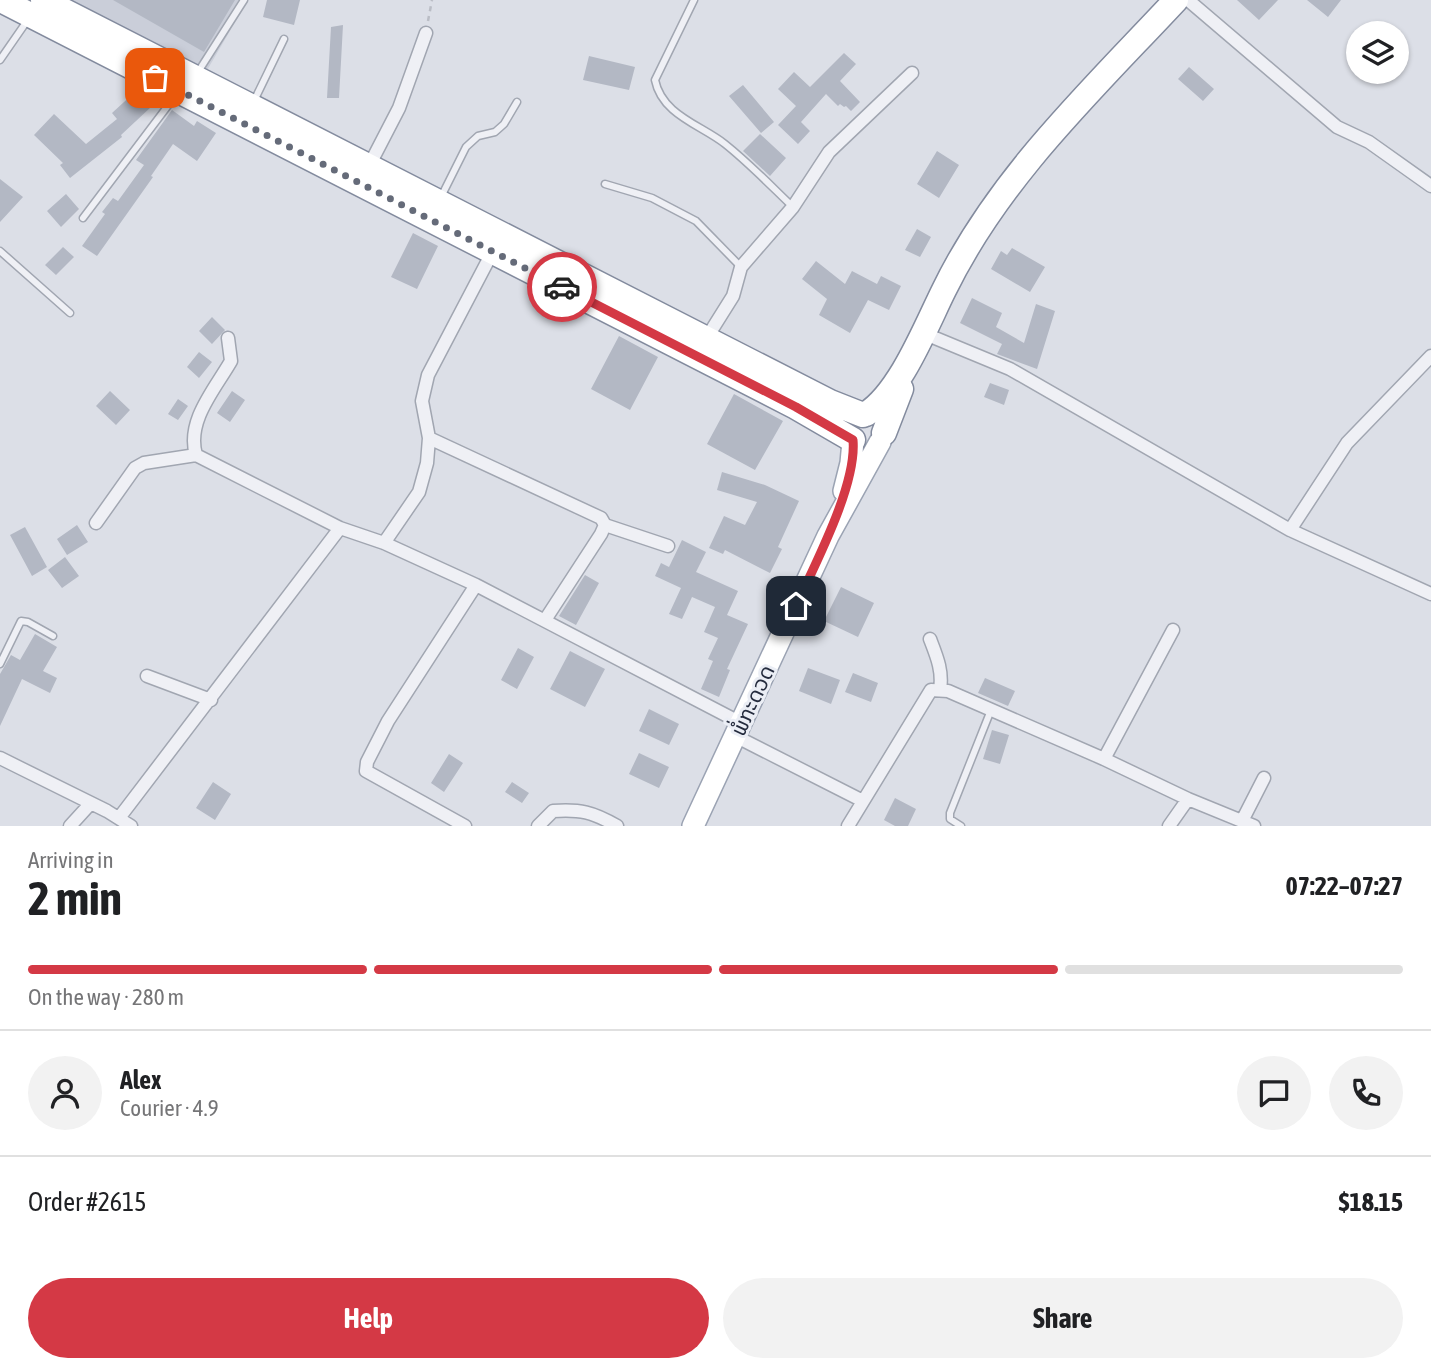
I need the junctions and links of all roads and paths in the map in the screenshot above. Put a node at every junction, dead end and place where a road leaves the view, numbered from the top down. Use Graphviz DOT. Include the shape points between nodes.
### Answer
graph roads {
  1 [pos="1,0"];
  2 [pos="244,0"];
  3 [pos="432,0"];
  4 [pos="694,0"];
  5 [pos="1176,0"];
  6 [pos="1188,0"];
  7 [pos="37,7"];
  8 [pos="425,33"];
  9 [pos="284,39"];
  10 [pos="0,60"];
  11 [pos="912,73"];
  12 [pos="188,84"];
  13 [pos="517,102"];
  14 [pos="252,106"];
  15 [pos="369,166"];
  16 [pos="605,184"];
  17 [pos="1431,186"];
  18 [pos="439,202"];
  19 [pos="793,207"];
  20 [pos="83,218"];
  21 [pos="0,251"];
  22 [pos="494,251"];
  23 [pos="741,267"];
  24 [pos="577,284"];
  25 [pos="70,313"];
  26 [pos="923,333"];
  27 [pos="228,338"];
  28 [pos="706,340"];
  29 [pos="1431,356"];
  30 [pos="864,414"];
  31 [pos="429,438"];
  32 [pos="882,438"];
  33 [pos="853,441"];
  34 [pos="196,455"];
  35 [pos="96,523"];
  36 [pos="605,524"];
  37 [pos="340,528"];
  38 [pos="1290,530"];
  39 [pos="828,536"];
  40 [pos="384,544"];
  41 [pos="668,546"];
  42 [pos="475,585"];
  43 [pos="1431,594"];
  44 [pos="545,620"];
  45 [pos="1173,630"];
  46 [pos="53,636"];
  47 [pos="930,639"];
  48 [pos="0,664"];
  49 [pos="147,676"];
  50 [pos="940,690"];
  51 [pos="211,700"];
  52 [pos="991,710"];
  53 [pos="738,729"];
  54 [pos="0,758"];
  55 [pos="1104,759"];
  56 [pos="1264,778"];
  57 [pos="1188,799"];
  58 [pos="863,801"];
  59 [pos="91,803"];
  60 [pos="119,818"];
  61 [pos="1248,824"];
  62 [pos="70,826"];
  63 [pos="131,826"];
  64 [pos="465,826"];
  65 [pos="538,826"];
  66 [pos="617,826"];
  67 [pos="693,826"];
  68 [pos="848,826"];
  69 [pos="961,826"];
  70 [pos="1169,826"];
  1 -- 7 [label="highway"];
  2 -- 12 [label="lane"];
  3 -- 8 [label="path"];
  4 -- 19 [label="lane" via="655,80 657,90 685,121 724,142"];
  5 -- 26 [label="highway" via="1041,145 1009,186 965,250"];
  6 -- 17 [label="street" via="1337,127 1369,142"];
  7 -- 10 [label="lane"];
  7 -- 12 [label="highway"];
  8 -- 15 [label="street" via="400,108"];
  9 -- 14 [label="lane"];
  11 -- 19 [label="street" via="829,152"];
  12 -- 14 [label="highway"];
  12 -- 20 [label="lane"];
  12 -- 22 [label="highway"];
  13 -- 18 [label="lane" via="495,132 478,136 466,147"];
  14 -- 15 [label="highway"];
  15 -- 18 [label="highway"];
  16 -- 23 [label="lane" via="652,198 696,221"];
  18 -- 24 [label="highway"];
  19 -- 23 [label="street"];
  21 -- 25 [label="lane"];
  22 -- 24 [label="highway"];
  22 -- 31 [label="street" via="428,375 422,401"];
  23 -- 28 [label="street" via="733,296"];
  24 -- 28 [label="highway"];
  24 -- 33 [label="highway"];
  26 -- 30 [label="highway" via="888,394"];
  26 -- 32 [label="highway"];
  26 -- 38 [label="street" via="1010,369"];
  27 -- 34 [label="street" via="232,361 197,419 192,442"];
  28 -- 30 [label="highway" via="830,402"];
  29 -- 38 [label="street" via="1347,443"];
  30 -- 32 [label="highway" via="879,419"];
  30 -- 33 [label="highway" via="852,425"];
  31 -- 36 [label="street" via="601,518"];
  31 -- 40 [label="street" via="419,492"];
  32 -- 33 [label="highway" via="867,448"];
  32 -- 39 [label="main road"];
  33 -- 39 [label="main road" via="845,486"];
  34 -- 35 [label="street" via="135,468"];
  34 -- 37 [label="street"];
  36 -- 41 [label="street"];
  36 -- 44 [label="street"];
  37 -- 40 [label="street"];
  37 -- 51 [label="street"];
  38 -- 43 [label="street"];
  39 -- 53 [label="main road, ພໍ່ກະດວດ"];
  40 -- 42 [label="street"];
  42 -- 44 [label="street"];
  42 -- 64 [label="street" via="388,721 366,771"];
  44 -- 53 [label="street"];
  45 -- 55 [label="street"];
  46 -- 48 [label="lane" via="21,621"];
  47 -- 50 [label="street" via="940,664"];
  49 -- 51 [label="street"];
  50 -- 52 [label="street"];
  50 -- 58 [label="street" via="927,694"];
  51 -- 60 [label="street"];
  52 -- 55 [label="street"];
  52 -- 69 [label="lane" via="950,813 950,819"];
  53 -- 58 [label="street"];
  53 -- 67 [label="main road, ພໍ່ກະດວດ"];
  54 -- 59 [label="street"];
  55 -- 57 [label="street"];
  56 -- 61 [label="street"];
  57 -- 61 [label="street"];
  57 -- 70 [label="street"];
  58 -- 68 [label="street"];
  59 -- 60 [label="street"];
  59 -- 62 [label="street"];
  60 -- 63 [label="street"];
  65 -- 66 [label="street" via="553,811 573,810 595,813"];
}
